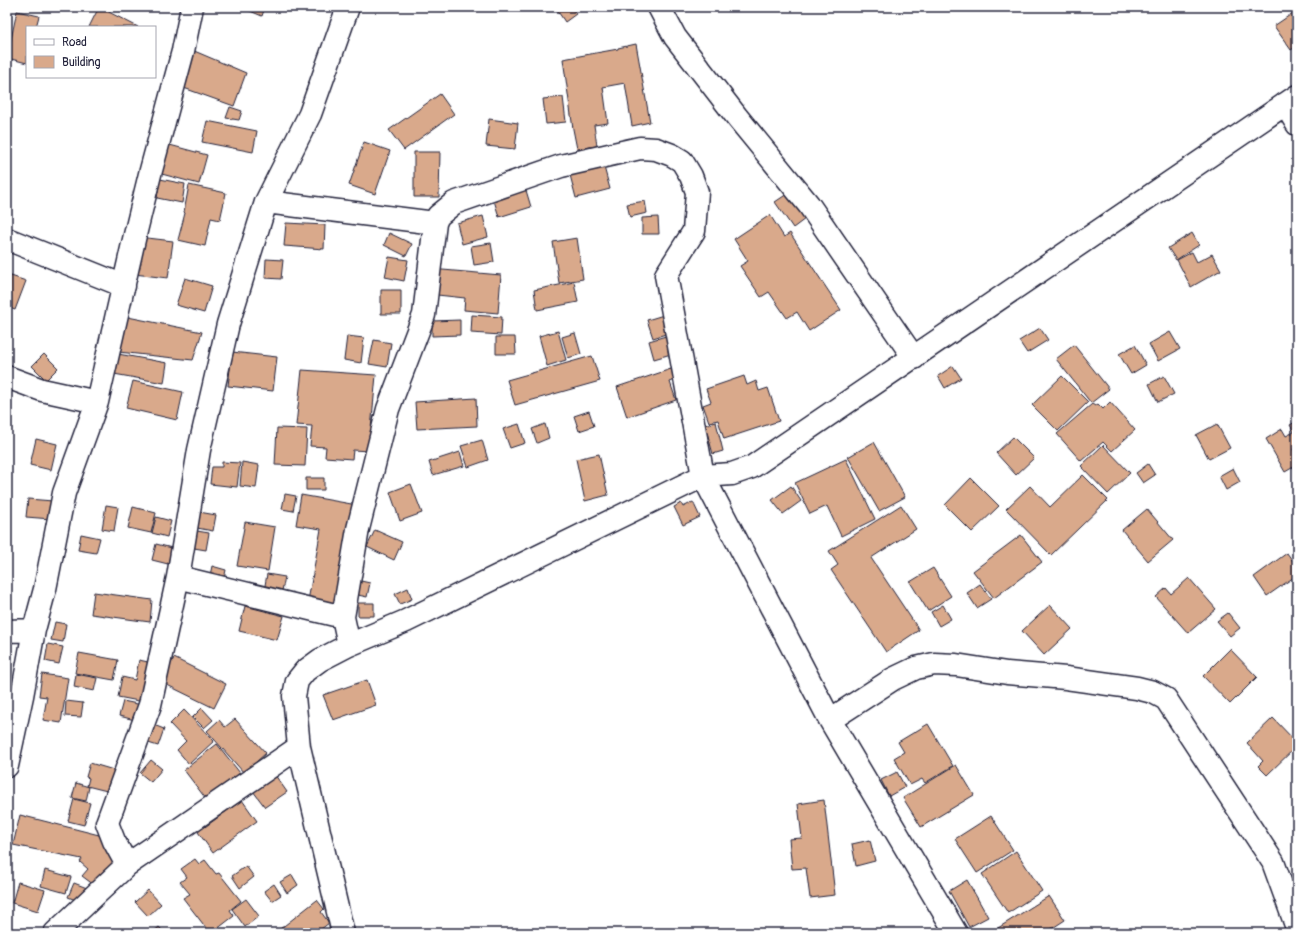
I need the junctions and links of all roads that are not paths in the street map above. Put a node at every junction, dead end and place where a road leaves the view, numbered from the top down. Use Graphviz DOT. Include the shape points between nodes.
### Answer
graph roads {
  1 [pos="192,7"];
  2 [pos="348,7"];
  3 [pos="659,7"];
  4 [pos="1291,100"];
  5 [pos="1297,124"];
  6 [pos="266,202"];
  7 [pos="436,223"];
  8 [pos="7,239"];
  9 [pos="124,286"];
  10 [pos="914,358"];
  11 [pos="7,377"];
  12 [pos="97,402"];
  13 [pos="703,476"];
  14 [pos="178,577"];
  15 [pos="343,617"];
  16 [pos="34,630"];
  17 [pos="7,631"];
  18 [pos="350,645"];
  19 [pos="830,720"];
  20 [pos="299,747"];
  21 [pos="7,766"];
  22 [pos="127,865"];
  23 [pos="1297,928"];
  24 [pos="55,933"];
  25 [pos="343,933"];
  26 [pos="956,933"];
  1 -- 9 [label="street"];
  2 -- 6 [label="street" via="310,114"];
  3 -- 10 [label="street" via="675,36 809,205"];
  4 -- 5 [label="street"];
  4 -- 10 [label="street"];
  6 -- 7 [label="street"];
  6 -- 14 [label="street" via="228,324 199,450"];
  7 -- 13 [label="street" via="438,216 454,203 561,166 640,148 656,149 672,154 682,161 697,192 694,231 666,275"];
  7 -- 15 [label="street" via="424,315 388,409 358,529"];
  8 -- 9 [label="street"];
  9 -- 12 [label="street"];
  10 -- 13 [label="street" via="752,467 732,474"];
  11 -- 12 [label="street" via="42,390"];
  12 -- 16 [label="street" via="64,493"];
  13 -- 18 [label="street" via="406,621"];
  13 -- 19 [label="street"];
  14 -- 15 [label="street"];
  14 -- 22 [label="street" via="150,706 106,823"];
  15 -- 18 [label="street"];
  16 -- 17 [label="street"];
  16 -- 21 [label="street"];
  18 -- 20 [label="street" via="320,660 297,681 294,696"];
  19 -- 23 [label="street" via="893,679 916,668 934,664 1066,678 1153,692 1166,699 1273,862"];
  19 -- 26 [label="street"];
  20 -- 22 [label="street"];
  20 -- 25 [label="street"];
  22 -- 24 [label="street"];
}
